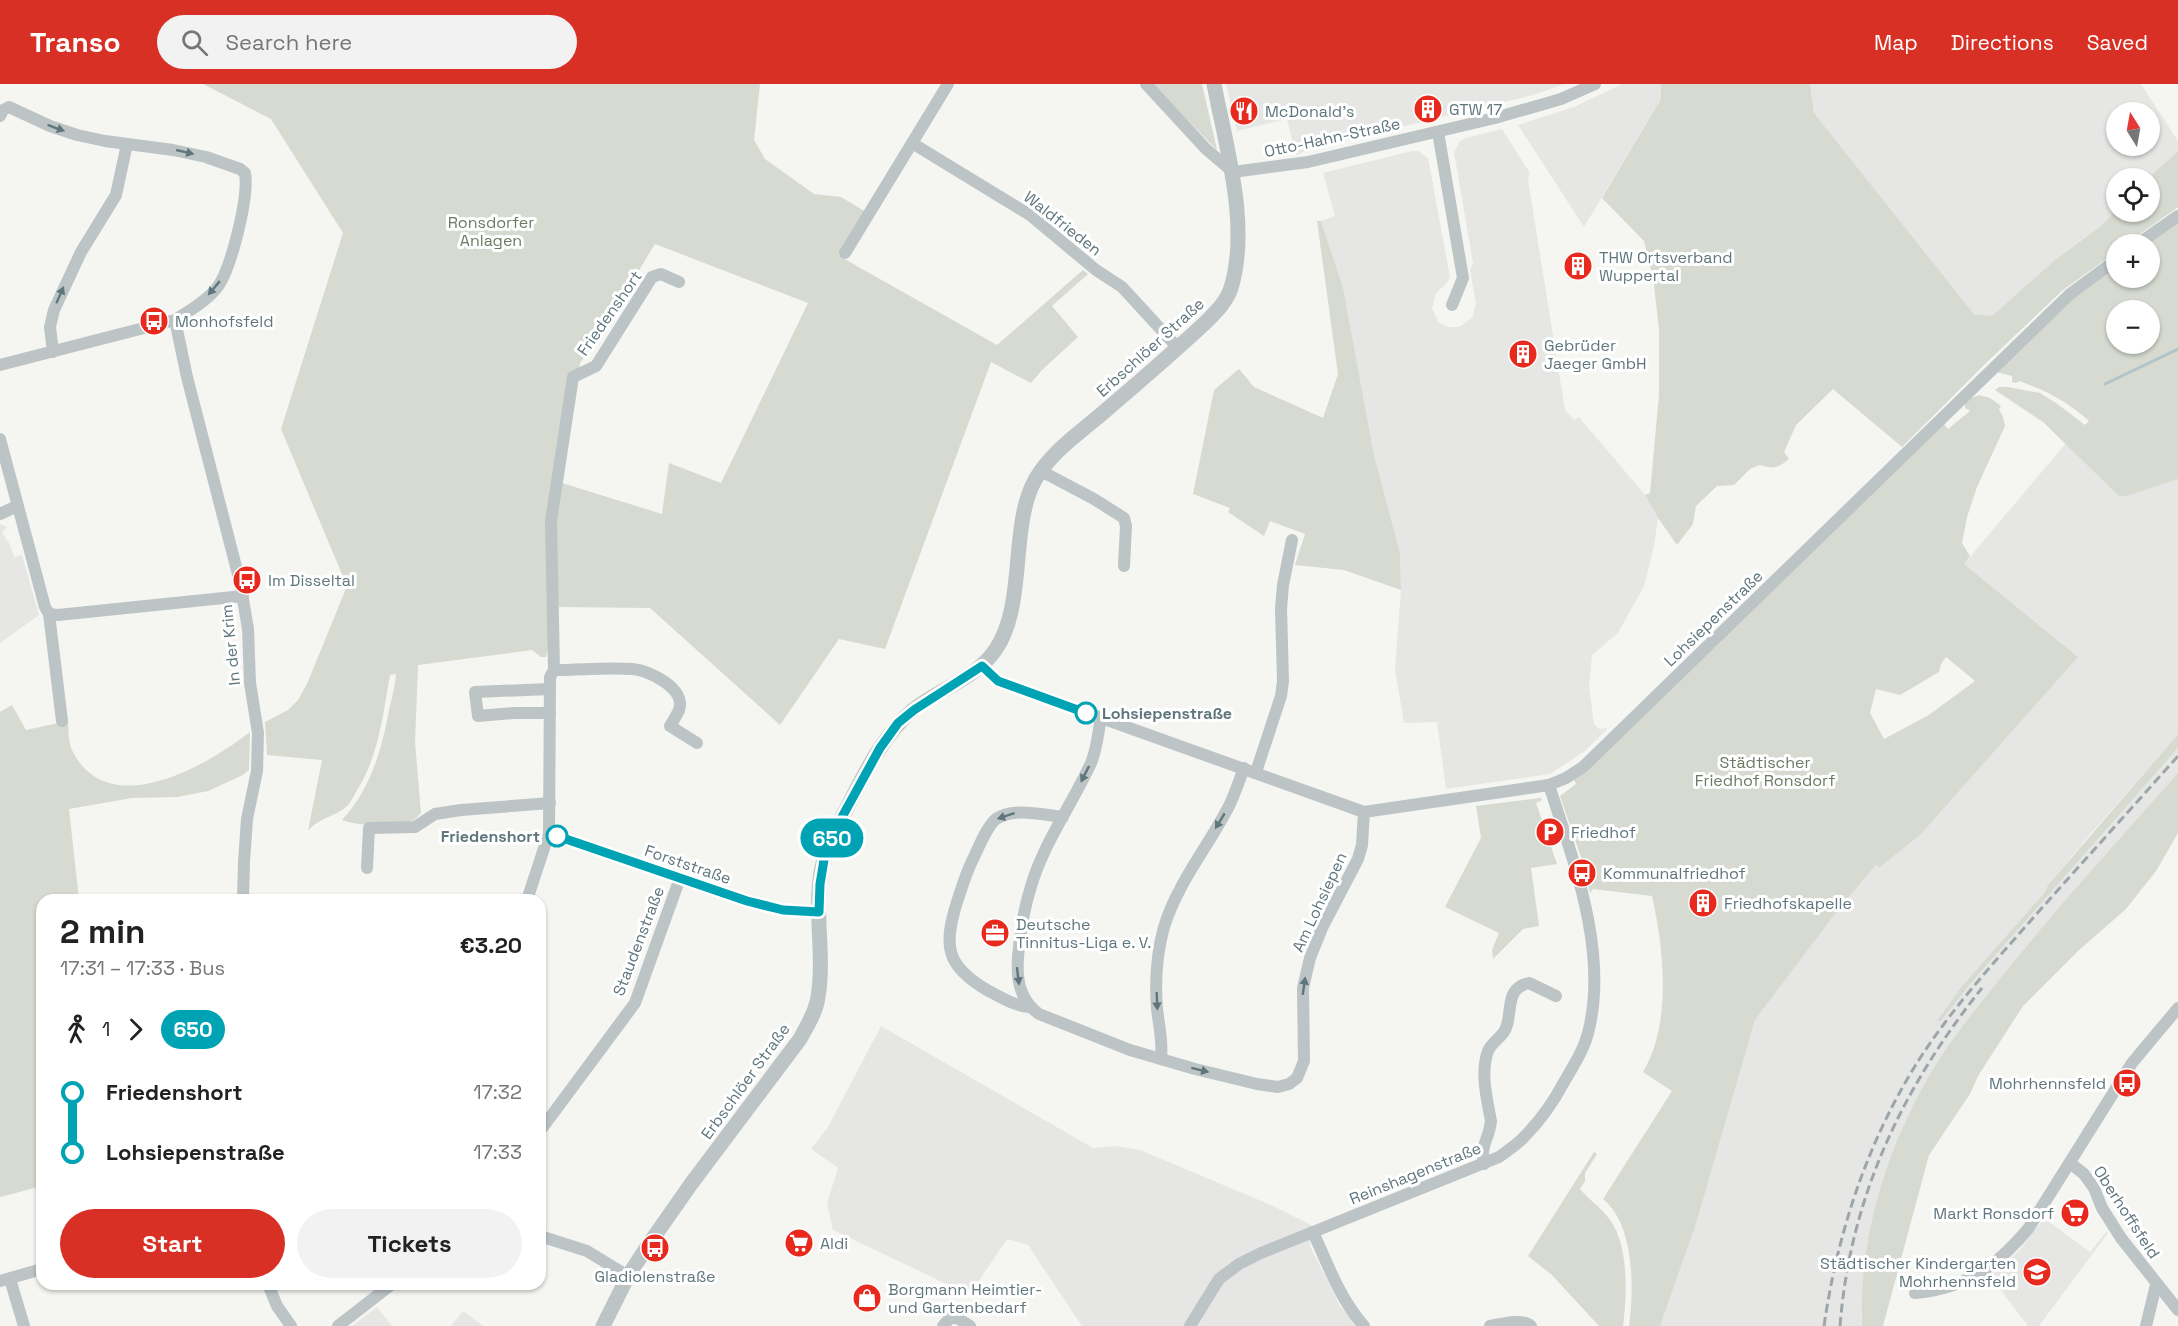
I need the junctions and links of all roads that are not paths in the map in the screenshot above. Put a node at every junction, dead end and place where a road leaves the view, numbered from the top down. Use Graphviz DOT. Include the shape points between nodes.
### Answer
graph roads {
  1 [pos="948,84"];
  2 [pos="1146,84"];
  3 [pos="1214,84"];
  4 [pos="1595,84"];
  5 [pos="1,113"];
  6 [pos="1438,132"];
  7 [pos="912,143"];
  8 [pos="127,144"];
  9 [pos="1233,172"];
  10 [pos="2178,216"];
  11 [pos="2152,234"];
  12 [pos="845,253"];
  13 [pos="2106,267"];
  14 [pos="679,282"];
  15 [pos="1452,305"];
  16 [pos="175,320"];
  17 [pos="1178,348"];
  18 [pos="53,352"];
  19 [pos="0,365"];
  20 [pos="0,439"];
  21 [pos="1041,471"];
  22 [pos="17,506"];
  23 [pos="0,514"];
  24 [pos="1292,540"];
  25 [pos="1124,566"];
  26 [pos="243,596"];
  27 [pos="49,614"];
  28 [pos="982,666"];
  29 [pos="554,670"];
  30 [pos="550,689"];
  31 [pos="550,713"];
  32 [pos="1101,718"];
  33 [pos="62,721"];
  34 [pos="697,743"];
  35 [pos="1250,770"];
  36 [pos="1549,785"];
  37 [pos="550,803"];
  38 [pos="1364,812"];
  39 [pos="1063,817"];
  40 [pos="549,833"];
  41 [pos="367,868"];
  42 [pos="680,878"];
  43 [pos="243,894"];
  44 [pos="529,894"];
  45 [pos="819,912"];
  46 [pos="1556,996"];
  47 [pos="1029,1007"];
  48 [pos="2178,1008"];
  49 [pos="1161,1059"];
  50 [pos="546,1123"];
  51 [pos="2070,1163"];
  52 [pos="1484,1164"];
  53 [pos="1313,1232"];
  54 [pos="546,1238"];
  55 [pos="36,1271"];
  56 [pos="628,1276"];
  57 [pos="5,1280"];
  58 [pos="2156,1285"];
  59 [pos="270,1290"];
  60 [pos="384,1290"];
  61 [pos="1915,1293"];
  62 [pos="2178,1310"];
  63 [pos="944,1324"];
  64 [pos="24,1326"];
  65 [pos="291,1326"];
  66 [pos="338,1326"];
  67 [pos="603,1326"];
  68 [pos="970,1326"];
  69 [pos="1190,1326"];
  70 [pos="1364,1326"];
  71 [pos="1490,1326"];
  72 [pos="1531,1326"];
  73 [pos="2146,1326"];
  1 -- 7 [label="street"];
  2 -- 9 [label="street" via="1206,149"];
  3 -- 9 [label="street, Erbschlöer Straße"];
  4 -- 6 [label="street, Otto-Hahn-Straße" via="1541,105"];
  5 -- 8 [label="street, one-way" via="9,107 68,132"];
  6 -- 9 [label="street, Otto-Hahn-Straße" via="1308,162"];
  6 -- 15 [label="street" via="1463,278"];
  7 -- 12 [label="street"];
  7 -- 17 [label="street, Waldfrieden" via="1030,215 1122,287"];
  8 -- 16 [label="street, one-way" via="206,157 245,173 244,197 228,267 216,289"];
  18 -- 8 [label="street, one-way" via="50,327 54,310 81,252 116,195"];
  9 -- 17 [label="street, Erbschlöer Straße" via="1238,250 1231,290 1222,306"];
  10 -- 11 [label="street"];
  13 -- 36 [label="street, Lohsiepenstraße" via="2070,294 1582,767"];
  14 -- 29 [label="street, Friedenshort" via="661,274 652,277 596,366 573,377 551,521"];
  16 -- 18 [label="street"];
  16 -- 26 [label="street, In der Krim"];
  17 -- 21 [label="street, Erbschlöer Straße" via="1063,447"];
  18 -- 19 [label="street"];
  20 -- 22 [label="street"];
  21 -- 25 [label="street" via="1124,518"];
  21 -- 28 [label="street, Erbschlöer Straße" via="1024,514 1006,630"];
  22 -- 23 [label="street"];
  22 -- 27 [label="street"];
  24 -- 35 [label="street" via="1281,609 1281,696"];
  26 -- 27 [label="street"];
  26 -- 43 [label="street, In der Krim" via="258,733"];
  27 -- 33 [label="street"];
  28 -- 32 [label="street, Lohsiepenstraße" via="998,681"];
  28 -- 45 [label="street, Erbschlöer Straße" via="914,710 898,723 880,748 825,854"];
  29 -- 30 [label="street, Friedenshort"];
  29 -- 34 [label="street" via="635,669 651,675 679,696 679,710 670,726"];
  30 -- 31 [label="street, Friedenshort"];
  30 -- 31 [label="street" via="475,692 478,716"];
  31 -- 37 [label="street, Friedenshort"];
  32 -- 35 [label="street, Lohsiepenstraße"];
  32 -- 39 [label="street, one-way" via="1092,760"];
  35 -- 38 [label="street, Lohsiepenstraße"];
  35 -- 49 [label="street, one-way" via="1178,890 1164,929 1157,970"];
  36 -- 38 [label="street, Lohsiepenstraße"];
  36 -- 52 [label="street, Reinshagenstraße" via="1588,920 1594,961 1593,1013 1584,1047 1558,1094 1524,1137"];
  37 -- 40 [label="street, Friedenshort"];
  37 -- 41 [label="street" via="461,810 435,814 415,826 369,828"];
  49 -- 38 [label="street, Am Lohsiepen, one-way" via="1268,1086 1289,1084 1297,1078 1304,1061 1303,988 1310,958 1358,859"];
  39 -- 47 [label="street, one-way" via="1030,889 1023,920 1016,971"];
  39 -- 47 [label="street, Am Lohsiepen, one-way" via="1011,813 994,820 965,875 951,921 951,956 960,970 1002,998"];
  40 -- 42 [label="street, Forststraße"];
  40 -- 44 [label="street, Friedenshort"];
  42 -- 45 [label="street, Forststraße" via="783,910"];
  42 -- 50 [label="street, Staudenstraße" via="634,1003"];
  45 -- 56 [label="street, Erbschlöer Straße" via="818,999 804,1032"];
  46 -- 52 [label="street" via="1529,983 1517,988 1510,1000 1507,1026 1488,1051 1485,1067 1491,1121 1482,1151"];
  47 -- 49 [label="street, Am Lohsiepen" via="1066,1026"];
  48 -- 51 [label="street" via="2132,1063"];
  51 -- 58 [label="street, Oberhoffsfeld" via="2094,1188 2102,1208"];
  51 -- 61 [label="street" via="2028,1229 2009,1251 1972,1278 1940,1290"];
  52 -- 53 [label="street, Reinshagenstraße"];
  53 -- 69 [label="street, Reinshagenstraße" via="1246,1260 1219,1279"];
  53 -- 70 [label="street" via="1350,1311"];
  54 -- 56 [label="street" via="586,1251"];
  55 -- 57 [label="street"];
  56 -- 67 [label="street, Erbschlöer Straße"];
  57 -- 64 [label="street"];
  58 -- 62 [label="street, Oberhoffsfeld"];
  58 -- 73 [label="street"];
  59 -- 65 [label="street"];
  60 -- 66 [label="street"];
  63 -- 68 [label="street" via="951,1317"];
  71 -- 72 [label="street" via="1523,1322"];
}
